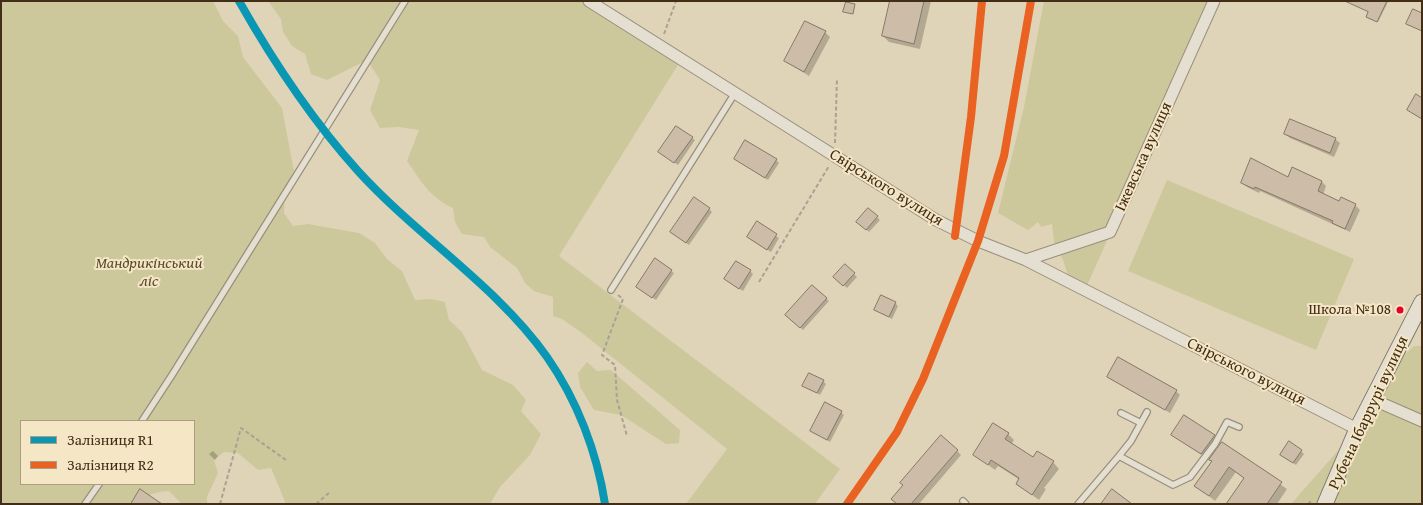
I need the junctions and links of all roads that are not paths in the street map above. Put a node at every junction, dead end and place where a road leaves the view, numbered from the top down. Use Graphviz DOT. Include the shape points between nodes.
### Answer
graph roads {
  1 [pos="405,1"];
  2 [pos="589,1"];
  3 [pos="1214,1"];
  4 [pos="734,93"];
  5 [pos="1026,260"];
  6 [pos="611,290"];
  7 [pos="1422,302"];
  8 [pos="1374,400"];
  9 [pos="1147,412"];
  10 [pos="1121,413"];
  11 [pos="143,420"];
  12 [pos="1422,421"];
  13 [pos="1141,423"];
  14 [pos="1239,427"];
  15 [pos="1357,429"];
  16 [pos="1119,456"];
  17 [pos="98,485"];
  18 [pos="1328,502"];
  19 [pos="85,504"];
  20 [pos="1078,504"];
  1 -- 11 [label="lane"];
  2 -- 4 [label="street, Свірського вулиця"];
  3 -- 5 [label="street, Іжевська вулиця" via="1110,232"];
  4 -- 5 [label="street, Свірського вулиця" via="936,220"];
  4 -- 6 [label="lane"];
  5 -- 15 [label="street, Свірського вулиця"];
  7 -- 8 [label="main road, Рубена Ібаррурі вулиця"];
  8 -- 12 [label="street"];
  8 -- 15 [label="main road, Рубена Ібаррурі вулиця"];
  9 -- 13 [label="lane"];
  10 -- 13 [label="lane"];
  13 -- 16 [label="lane"];
  14 -- 16 [label="lane" via="1227,422 1216,444 1190,477 1173,485"];
  15 -- 18 [label="main road, Рубена Ібаррурі вулиця"];
  16 -- 20 [label="lane"];
  17 -- 19 [label="lane"];
}
